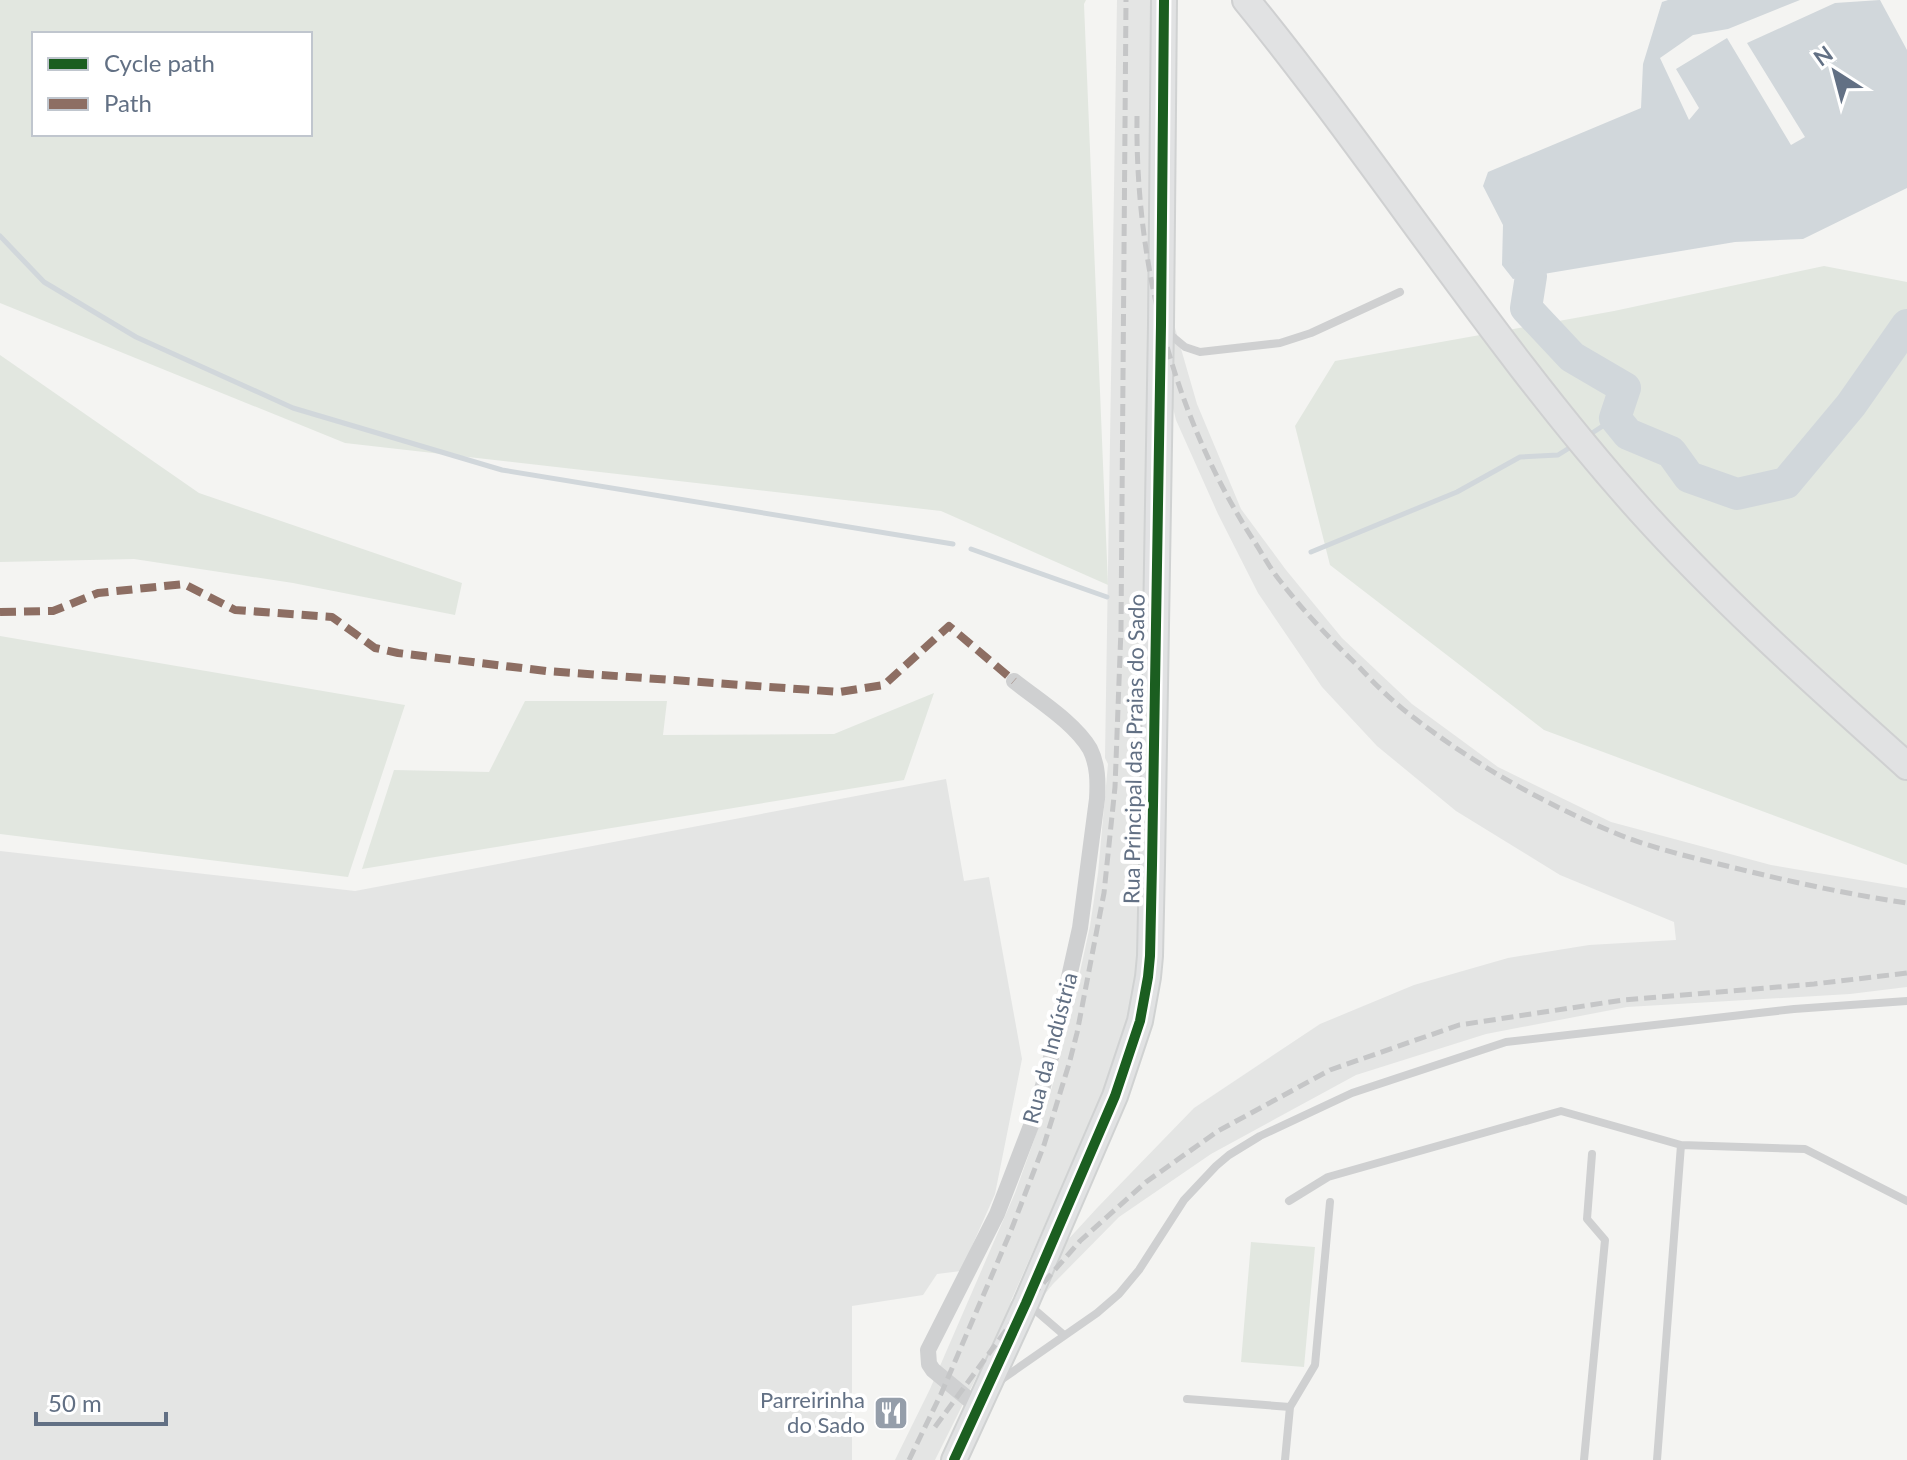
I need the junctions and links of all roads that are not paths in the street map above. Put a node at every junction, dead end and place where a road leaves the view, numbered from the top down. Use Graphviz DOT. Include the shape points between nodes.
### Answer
graph roads {
  1 [pos="1164,0"];
  2 [pos="1246,0"];
  3 [pos="1400,292"];
  4 [pos="1161,325"];
  5 [pos="1014,681"];
  6 [pos="1907,766"];
  7 [pos="1907,1001"];
  8 [pos="1681,1145"];
  9 [pos="1592,1154"];
  10 [pos="1289,1201"];
  11 [pos="1907,1201"];
  12 [pos="1330,1202"];
  13 [pos="1026,1303"];
  14 [pos="1064,1335"];
  15 [pos="982,1398"];
  16 [pos="1187,1399"];
  17 [pos="1290,1407"];
  18 [pos="954,1460"];
  19 [pos="1285,1460"];
  20 [pos="1584,1460"];
  21 [pos="1657,1460"];
  1 -- 4 [label="street, Rua Principal das Praias do Sado"];
  2 -- 6 [label="main road" via="1526,372 1642,512 1730,603"];
  3 -- 4 [label="lane" via="1280,343 1200,352 1185,347"];
  4 -- 13 [label="street, Rua Principal das Praias do Sado" via="1148,977 1140,1021 1115,1096"];
  5 -- 15 [label="street, Rua da Indústria" via="1090,750 1098,778 1080,928 1050,1062 997,1214 928,1350 933,1370"];
  7 -- 14 [label="lane" via="1506,1042 1352,1093 1260,1136 1223,1160 1184,1200 1119,1294"];
  8 -- 10 [label="lane" via="1561,1111 1328,1177"];
  8 -- 11 [label="lane" via="1805,1149"];
  8 -- 21 [label="lane"];
  9 -- 20 [label="lane" via="1587,1219 1605,1240"];
  12 -- 17 [label="lane" via="1315,1365"];
  13 -- 14 [label="lane"];
  13 -- 15 [label="street, Rua Principal das Praias do Sado"];
  14 -- 15 [label="lane"];
  15 -- 18 [label="street, Rua Principal das Praias do Sado"];
  16 -- 17 [label="lane"];
  17 -- 19 [label="lane"];
}
